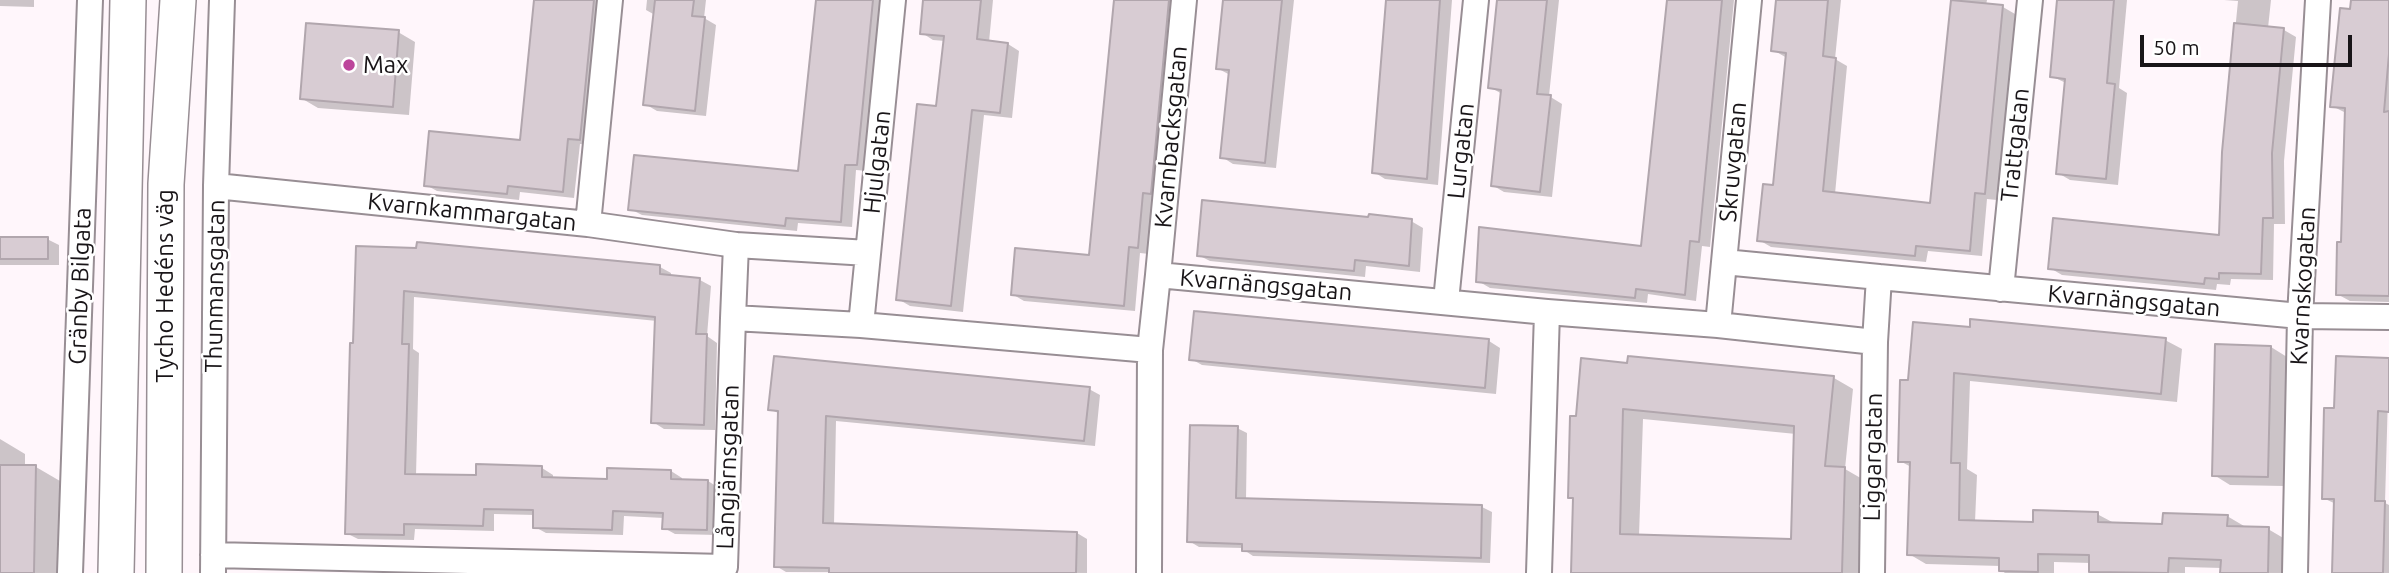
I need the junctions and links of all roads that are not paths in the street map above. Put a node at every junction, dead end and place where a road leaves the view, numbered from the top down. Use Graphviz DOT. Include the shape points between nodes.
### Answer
graph roads {
  1 [pos="90,0"];
  2 [pos="128,0"];
  3 [pos="178,0"];
  4 [pos="222,0"];
  5 [pos="610,0"];
  6 [pos="893,0"];
  7 [pos="1184,0"];
  8 [pos="1476,0"];
  9 [pos="1749,0"];
  10 [pos="2030,0"];
  11 [pos="2318,0"];
  12 [pos="216,186"];
  13 [pos="588,224"];
  14 [pos="736,245"];
  15 [pos="868,253"];
  16 [pos="1724,262"];
  17 [pos="1158,275"];
  18 [pos="1879,277"];
  19 [pos="2001,289"];
  20 [pos="1446,301"];
  21 [pos="1547,312"];
  22 [pos="2300,316"];
  23 [pos="2389,317"];
  24 [pos="733,318"];
  25 [pos="861,325"];
  26 [pos="1718,325"];
  27 [pos="1875,342"];
  28 [pos="1150,350"];
  29 [pos="213,564"];
  30 [pos="69,573"];
  31 [pos="116,573"];
  32 [pos="164,573"];
  33 [pos="1149,573"];
  34 [pos="1539,573"];
  35 [pos="1872,573"];
  36 [pos="2295,573"];
  1 -- 30 [label="street, Gränby Bilgata"];
  2 -- 31 [label="main road, Tycho Hedéns väg"];
  3 -- 32 [label="main road, Tycho Hedéns väg" via="166,184"];
  4 -- 12 [label="street, Thunmansgatan"];
  5 -- 13 [label="street, Kvarnkammargatan"];
  6 -- 15 [label="street, Hjulgatan"];
  7 -- 17 [label="street, Kvarnbacksgatan"];
  8 -- 20 [label="street, Lurgatan"];
  9 -- 16 [label="street, Skruvgatan"];
  10 -- 19 [label="street, Trattgatan"];
  11 -- 22 [label="street, Kvarnskogatan"];
  12 -- 13 [label="street, Kvarnkammargatan"];
  12 -- 29 [label="street, Thunmansgatan"];
  13 -- 14 [label="street"];
  14 -- 15 [label="street"];
  14 -- 24 [label="street"];
  15 -- 25 [label="street, Hjulgatan"];
  16 -- 18 [label="street, Kvarnängsgatan"];
  16 -- 26 [label="street, Skruvgatan"];
  17 -- 20 [label="street, Kvarnängsgatan"];
  17 -- 28 [label="street, Kvarnängsgatan"];
  18 -- 19 [label="street, Kvarnängsgatan"];
  18 -- 27 [label="street"];
  19 -- 22 [label="street, Kvarnängsgatan"];
  20 -- 21 [label="street, Kvarnängsgatan"];
  21 -- 26 [label="street, Kvarnängsgatan"];
  21 -- 34 [label="street"];
  22 -- 23 [label="street, Kvarnängsgatan"];
  22 -- 36 [label="street, Kvarnskogatan"];
  24 -- 25 [label="street"];
  24 -- 29 [label="street, Långjärnsgatan" via="725,566"];
  25 -- 28 [label="street"];
  26 -- 27 [label="street, Kvarnängsgatan"];
  27 -- 35 [label="street, Liggargatan"];
  28 -- 33 [label="street"];
}
